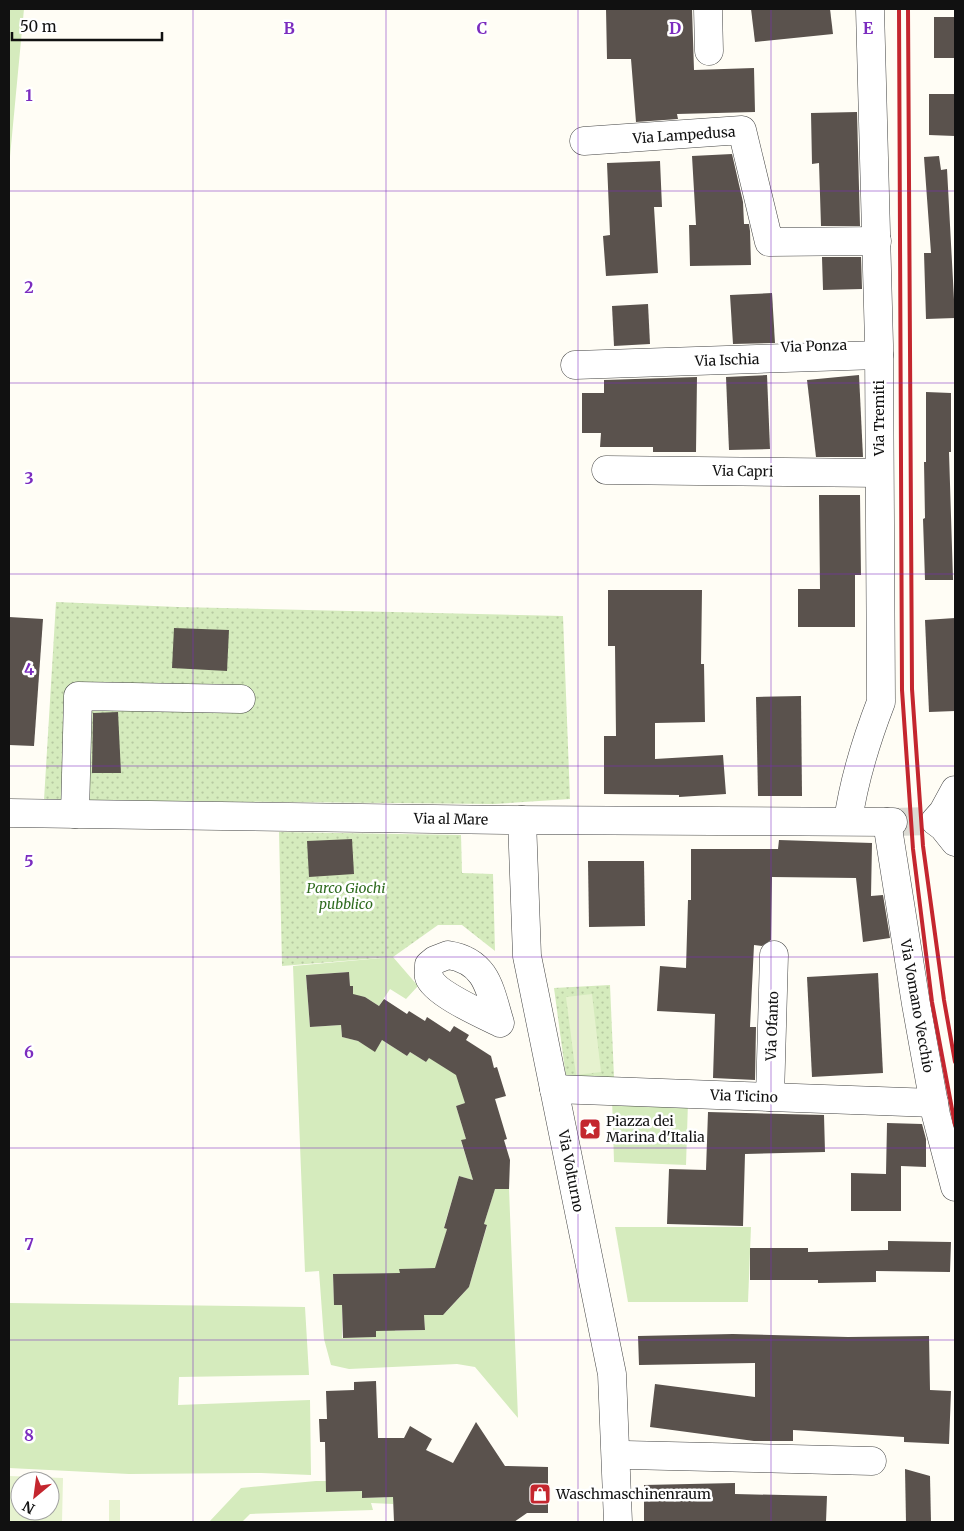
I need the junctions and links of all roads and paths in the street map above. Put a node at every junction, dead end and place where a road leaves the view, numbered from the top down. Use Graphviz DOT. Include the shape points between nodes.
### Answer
graph roads {
  1 [pos="708,9"];
  2 [pos="870,9"];
  3 [pos="708,51"];
  4 [pos="584,141"];
  5 [pos="877,242"];
  6 [pos="879,350"];
  7 [pos="599,352"];
  8 [pos="575,365"];
  9 [pos="606,470"];
  10 [pos="879,473"];
  11 [pos="240,699"];
  12 [pos="9,813"];
  13 [pos="75,814"];
  14 [pos="522,820"];
  15 [pos="848,822"];
  16 [pos="890,822"];
  17 [pos="774,955"];
  18 [pos="554,1089"];
  19 [pos="770,1097"];
  20 [pos="934,1103"];
  21 [pos="955,1188"];
  22 [pos="626,1455"];
  23 [pos="872,1461"];
  24 [pos="618,1522"];
  1 -- 3 [label="street"];
  2 -- 5 [label="street, Via Tremiti"];
  4 -- 5 [label="street, Via Lampedusa" via="742,130 769,242"];
  5 -- 6 [label="street, Via Tremiti"];
  6 -- 7 [label="street, Via Ponza"];
  6 -- 8 [label="street, Via Ischia"];
  6 -- 10 [label="street, Via Tremiti"];
  9 -- 10 [label="street, Via Capri"];
  10 -- 15 [label="street, Via Tremiti" via="881,702 852,791"];
  11 -- 13 [label="street" via="78,696"];
  12 -- 13 [label="street, Via al Mare"];
  13 -- 14 [label="street, Via al Mare"];
  14 -- 15 [label="street, Via al Mare"];
  14 -- 18 [label="street, Via Volturno" via="527,956"];
  15 -- 16 [label="street, Via al Mare"];
  16 -- 20 [label="street, Via Vomano Vecchio"];
  17 -- 19 [label="street, Via Ofanto"];
  18 -- 19 [label="street, Via Ticino"];
  18 -- 24 [label="street, Via Volturno" via="612,1374"];
  19 -- 20 [label="street, Via Ticino"];
  20 -- 21 [label="street, Via Vomano Vecchio"];
  22 -- 23 [label="street"];
}
